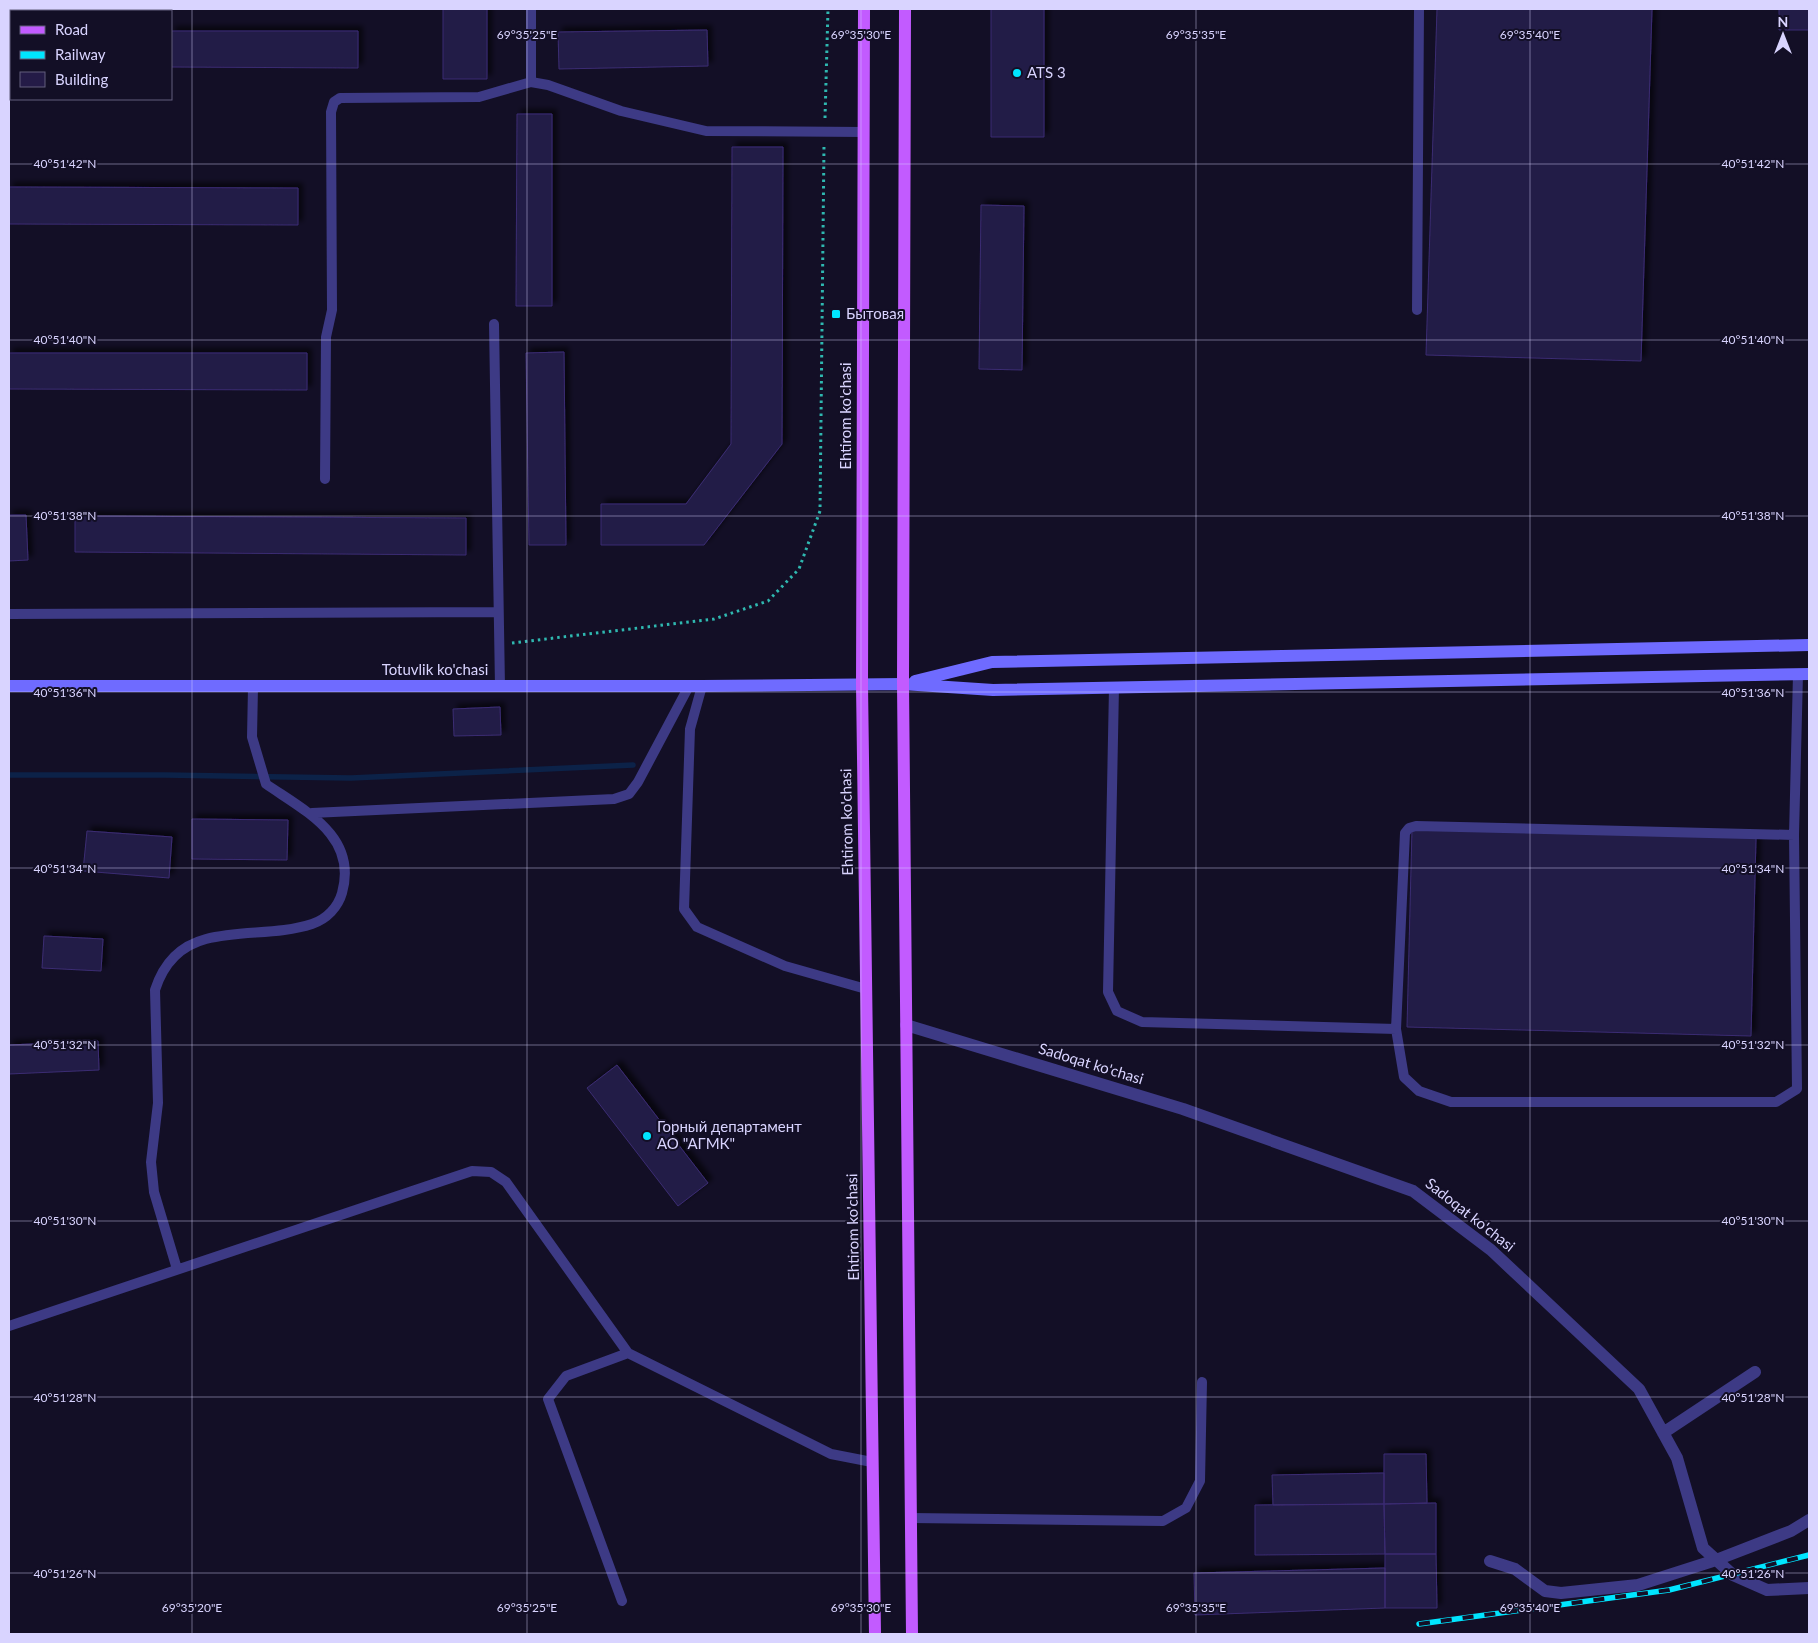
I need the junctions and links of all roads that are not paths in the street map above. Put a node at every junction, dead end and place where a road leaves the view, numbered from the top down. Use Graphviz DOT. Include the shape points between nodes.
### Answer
graph roads {
  1 [pos="531,9"];
  2 [pos="864,9"];
  3 [pos="905,9"];
  4 [pos="1419,9"];
  5 [pos="531,82"];
  6 [pos="864,132"];
  7 [pos="1417,310"];
  8 [pos="494,324"];
  9 [pos="326,479"];
  10 [pos="498,612"];
  11 [pos="9,614"];
  12 [pos="1809,645"];
  13 [pos="1804,674"];
  14 [pos="902,684"];
  15 [pos="862,685"];
  16 [pos="9,686"];
  17 [pos="500,686"];
  18 [pos="689,686"];
  19 [pos="702,686"];
  20 [pos="253,687"];
  21 [pos="1114,687"];
  22 [pos="312,813"];
  23 [pos="1794,835"];
  24 [pos="866,990"];
  25 [pos="906,1025"];
  26 [pos="1396,1029"];
  27 [pos="177,1269"];
  28 [pos="9,1326"];
  29 [pos="628,1353"];
  30 [pos="1755,1372"];
  31 [pos="1202,1382"];
  32 [pos="1663,1433"];
  33 [pos="872,1462"];
  34 [pos="910,1518"];
  35 [pos="1809,1520"];
  36 [pos="1716,1560"];
  37 [pos="1490,1561"];
  38 [pos="1809,1588"];
  39 [pos="622,1601"];
  40 [pos="875,1634"];
  41 [pos="912,1634"];
  1 -- 5 [label="lane"];
  2 -- 6 [label="main road, Ehtirom ko'chasi"];
  3 -- 14 [label="main road"];
  4 -- 7 [label="lane"];
  5 -- 6 [label="lane" via="620,111 706,131"];
  5 -- 9 [label="lane" via="479,97 340,98 334,102 332,310 326,337"];
  6 -- 15 [label="main road, Ehtirom ko'chasi"];
  8 -- 10 [label="lane"];
  10 -- 11 [label="lane"];
  10 -- 17 [label="lane"];
  12 -- 14 [label="main road" via="992,662"];
  13 -- 21 [label="main road"];
  13 -- 23 [label="lane"];
  14 -- 15 [label="main road, Totuvlik ko'chasi"];
  14 -- 21 [label="main road" via="993,690"];
  14 -- 25 [label="main road"];
  15 -- 19 [label="main road, Totuvlik ko'chasi"];
  15 -- 24 [label="main road, Ehtirom ko'chasi"];
  16 -- 20 [label="main road, Totuvlik ko'chasi"];
  17 -- 18 [label="main road, Totuvlik ko'chasi"];
  17 -- 20 [label="main road, Totuvlik ko'chasi"];
  18 -- 19 [label="main road, Totuvlik ko'chasi"];
  18 -- 22 [label="lane" via="629,794 614,799"];
  19 -- 24 [label="lane" via="690,729 684,909 697,927 785,966"];
  20 -- 22 [label="lane" via="252,737 266,784"];
  21 -- 26 [label="lane" via="1108,992 1117,1011 1142,1022"];
  22 -- 27 [label="lane" via="333,836 343,856 346,881 331,913 313,924 282,931 206,939 177,954 161,972 155,990 158,1103 151,1162 154,1192"];
  23 -- 26 [label="lane" via="1409,828 1405,833"];
  23 -- 26 [label="lane" via="1797,1089 1776,1102 1451,1102 1419,1091 1404,1077"];
  24 -- 33 [label="main road, Ehtirom ko'chasi"];
  25 -- 32 [label="street, Sadoqat ko'chasi" via="1183,1109 1413,1191 1491,1250 1638,1389"];
  25 -- 34 [label="main road"];
  27 -- 28 [label="lane"];
  27 -- 29 [label="lane" via="472,1171 491,1172 506,1182"];
  29 -- 33 [label="lane" via="831,1454"];
  29 -- 39 [label="lane" via="566,1376 548,1399"];
  30 -- 32 [label="street"];
  31 -- 34 [label="lane" via="1200,1481 1186,1508 1163,1521"];
  32 -- 36 [label="street, Sadoqat ko'chasi" via="1677,1458 1703,1548"];
  33 -- 40 [label="main road, Ehtirom ko'chasi"];
  34 -- 41 [label="main road"];
  35 -- 36 [label="street" via="1791,1531"];
  36 -- 37 [label="street" via="1638,1585 1561,1593 1545,1591 1515,1569"];
  36 -- 38 [label="street, Sadoqat ko'chasi" via="1734,1575 1767,1590"];
}
